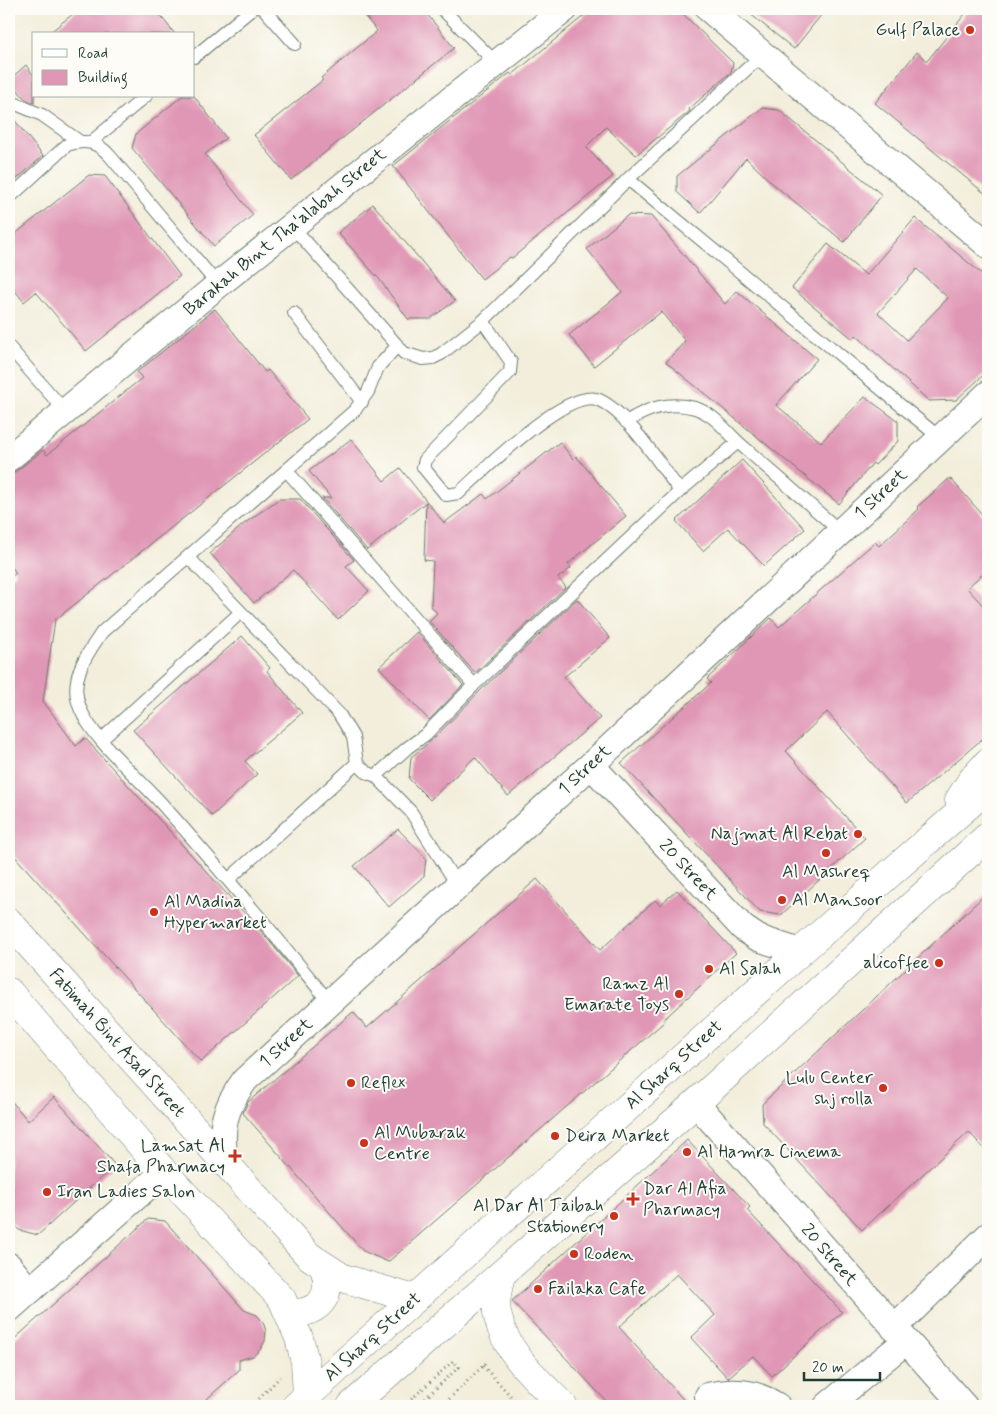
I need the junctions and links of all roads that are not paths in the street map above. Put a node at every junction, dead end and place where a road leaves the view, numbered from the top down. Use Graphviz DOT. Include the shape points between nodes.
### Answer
graph roads {
  1 [pos="252,9"];
  2 [pos="264,9"];
  3 [pos="442,9"];
  4 [pos="565,9"];
  5 [pos="709,9"];
  6 [pos="295,44"];
  7 [pos="762,54"];
  8 [pos="195,56"];
  9 [pos="497,64"];
  10 [pos="143,98"];
  11 [pos="9,101"];
  12 [pos="85,141"];
  13 [pos="628,179"];
  14 [pos="9,198"];
  15 [pos="292,226"];
  16 [pos="988,245"];
  17 [pos="218,285"];
  18 [pos="294,313"];
  19 [pos="483,321"];
  20 [pos="397,346"];
  21 [pos="9,347"];
  22 [pos="988,394"];
  23 [pos="362,402"];
  24 [pos="65,411"];
  25 [pos="626,422"];
  26 [pos="940,438"];
  27 [pos="738,442"];
  28 [pos="9,458"];
  29 [pos="287,471"];
  30 [pos="680,491"];
  31 [pos="840,532"];
  32 [pos="188,556"];
  33 [pos="241,612"];
  34 [pos="474,685"];
  35 [pos="101,740"];
  36 [pos="988,762"];
  37 [pos="357,763"];
  38 [pos="591,765"];
  39 [pos="376,776"];
  40 [pos="988,788"];
  41 [pos="946,825"];
  42 [pos="983,844"];
  43 [pos="229,879"];
  44 [pos="458,886"];
  45 [pos="9,922"];
  46 [pos="800,952"];
  47 [pos="9,992"];
  48 [pos="330,1003"];
  49 [pos="696,1102"];
  50 [pos="226,1165"];
  51 [pos="164,1172"];
  52 [pos="988,1236"];
  53 [pos="9,1266"];
  54 [pos="324,1268"];
  55 [pos="501,1275"];
  56 [pos="29,1291"];
  57 [pos="414,1300"];
  58 [pos="9,1309"];
  59 [pos="290,1314"];
  60 [pos="900,1335"];
  61 [pos="708,1396"];
  62 [pos="302,1401"];
  63 [pos="352,1406"];
  64 [pos="563,1406"];
  65 [pos="777,1406"];
  66 [pos="827,1406"];
  67 [pos="964,1406"];
  1 -- 8 [label="lane"];
  2 -- 6 [label="lane"];
  3 -- 9 [label="lane"];
  4 -- 9 [label="street, Barakah Bint Tha'alabah Street"];
  5 -- 7 [label="street"];
  7 -- 13 [label="lane"];
  7 -- 16 [label="street"];
  9 -- 15 [label="street, Barakah Bint Tha'alabah Street"];
  10 -- 12 [label="lane"];
  11 -- 12 [label="lane" via="42,115"];
  12 -- 14 [label="lane" via="67,145"];
  12 -- 17 [label="lane" via="102,147"];
  13 -- 19 [label="lane"];
  13 -- 26 [label="lane"];
  15 -- 17 [label="street, Barakah Bint Tha'alabah Street"];
  15 -- 20 [label="lane"];
  17 -- 24 [label="street, Barakah Bint Tha'alabah Street"];
  18 -- 23 [label="lane"];
  19 -- 20 [label="lane" via="433,358 413,358"];
  19 -- 25 [label="lane" via="512,362 510,372 425,460 423,467 446,495 459,493 530,430 563,406 597,399"];
  20 -- 23 [label="lane" via="378,367"];
  21 -- 24 [label="lane"];
  22 -- 26 [label="street, 1 Street"];
  23 -- 29 [label="lane"];
  24 -- 28 [label="street, Barakah Bint Tha'alabah Street"];
  25 -- 27 [label="lane" via="660,406 679,405 697,409 714,418"];
  25 -- 30 [label="lane"];
  26 -- 31 [label="street, 1 Street"];
  27 -- 30 [label="lane"];
  27 -- 31 [label="lane"];
  29 -- 32 [label="lane"];
  29 -- 34 [label="lane"];
  30 -- 34 [label="lane"];
  31 -- 38 [label="street, 1 Street"];
  32 -- 33 [label="lane"];
  32 -- 35 [label="lane" via="102,632 82,661 76,684 79,708"];
  33 -- 35 [label="lane"];
  33 -- 37 [label="lane" via="347,725 353,737"];
  34 -- 39 [label="lane" via="436,725"];
  35 -- 43 [label="lane"];
  36 -- 41 [label="main road" via="971,781"];
  37 -- 39 [label="lane"];
  37 -- 43 [label="lane"];
  38 -- 44 [label="street, 1 Street"];
  38 -- 46 [label="street, 20 Street" via="743,928 758,938"];
  39 -- 44 [label="lane" via="411,812"];
  40 -- 41 [label="main road, Al Sharq Street"];
  41 -- 46 [label="main road, Al Sharq Street"];
  42 -- 49 [label="main road"];
  43 -- 48 [label="lane"];
  44 -- 48 [label="street, 1 Street"];
  45 -- 50 [label="main road, Fatimah Bint Asad Street"];
  46 -- 57 [label="main road, Al Sharq Street"];
  47 -- 51 [label="main road"];
  48 -- 50 [label="street, 1 Street" via="245,1080 231,1098 223,1120 221,1142"];
  49 -- 55 [label="main road"];
  49 -- 60 [label="street, 20 Street"];
  50 -- 54 [label="main road, Fatimah Bint Asad Street" via="296,1244"];
  51 -- 56 [label="street"];
  51 -- 59 [label="main road" via="271,1285"];
  52 -- 60 [label="street"];
  53 -- 56 [label="street"];
  54 -- 57 [label="main road, Fatimah Bint Asad Street" via="364,1286"];
  54 -- 59 [label="main road" via="328,1279 322,1301 303,1314"];
  55 -- 63 [label="main road"];
  55 -- 64 [label="main road" via="496,1295 498,1317 508,1342"];
  56 -- 58 [label="street"];
  57 -- 62 [label="main road, Al Sharq Street"];
  59 -- 62 [label="main road" via="305,1362"];
  60 -- 66 [label="street"];
  60 -- 67 [label="street, 20 Street"];
  61 -- 65 [label="street" via="738,1392 760,1397"];
}
